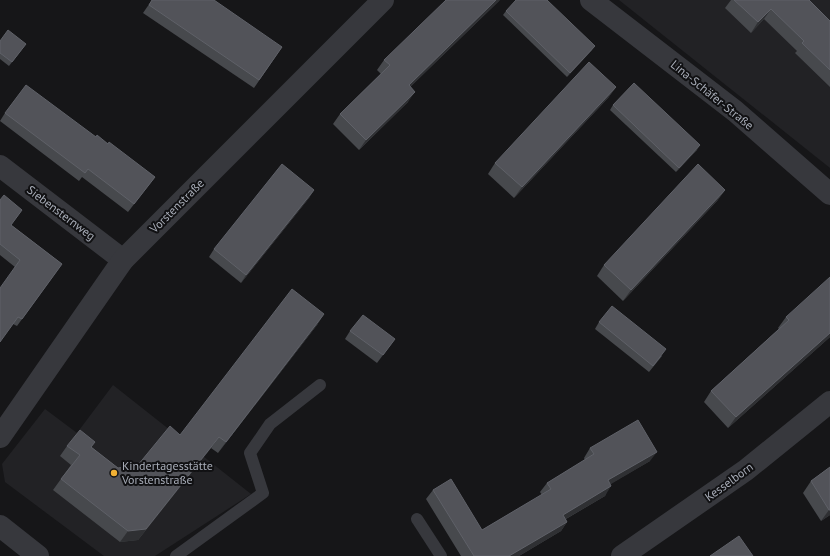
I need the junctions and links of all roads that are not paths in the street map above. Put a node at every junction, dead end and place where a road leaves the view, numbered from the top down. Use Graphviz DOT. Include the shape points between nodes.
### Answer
graph roads {
  1 [pos="383,0"];
  2 [pos="591,0"];
  3 [pos="0,166"];
  4 [pos="830,194"];
  5 [pos="123,260"];
  6 [pos="320,386"];
  7 [pos="830,402"];
  8 [pos="0,437"];
  9 [pos="418,519"];
  10 [pos="0,526"];
  11 [pos="38,556"];
  12 [pos="176,556"];
  13 [pos="441,556"];
  14 [pos="622,556"];
  1 -- 5 [label="street, Vorstenstraße"];
  2 -- 4 [label="street, Lina-Schäfer-Straße" via="735,111"];
  3 -- 5 [label="street, Siebensternweg"];
  5 -- 8 [label="street, Vorstenstraße"];
  6 -- 12 [label="lane" via="270,424 250,453 263,494"];
  7 -- 14 [label="street, Kesselborn" via="746,470"];
  9 -- 13 [label="lane"];
  10 -- 11 [label="street"];
}
